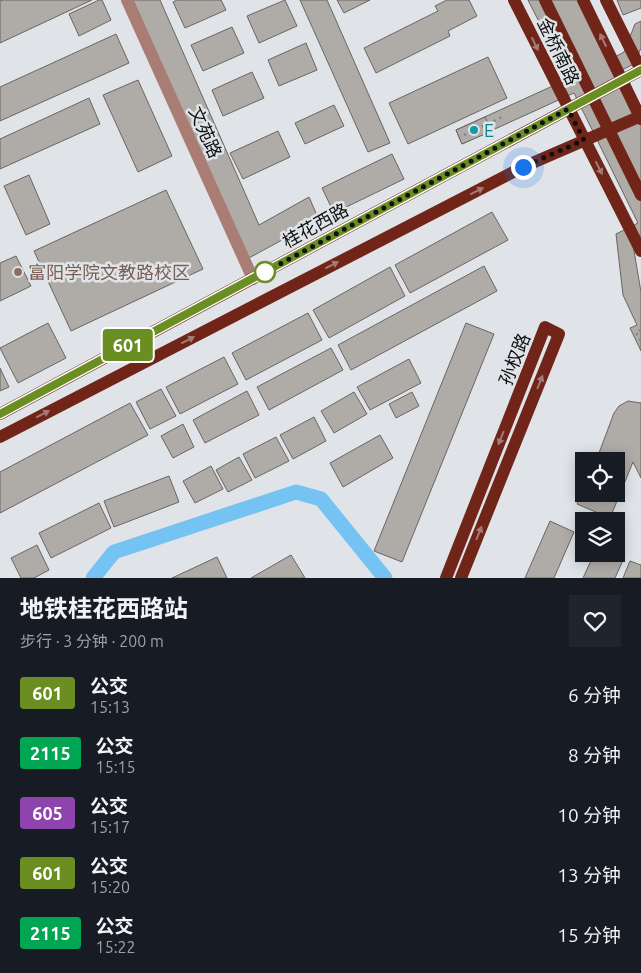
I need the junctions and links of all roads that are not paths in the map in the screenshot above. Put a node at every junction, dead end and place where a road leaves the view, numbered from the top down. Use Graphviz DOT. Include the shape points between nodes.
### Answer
graph roads {
  1 [pos="127,0"];
  2 [pos="514,0"];
  3 [pos="545,0"];
  4 [pos="583,0"];
  5 [pos="606,0"];
  6 [pos="641,70"];
  7 [pos="622,80"];
  8 [pos="594,95"];
  9 [pos="568,109"];
  10 [pos="640,117"];
  11 [pos="609,130"];
  12 [pos="584,140"];
  13 [pos="641,195"];
  14 [pos="641,251"];
  15 [pos="253,279"];
  16 [pos="0,414"];
  17 [pos="0,436"];
  18 [pos="446,578"];
  19 [pos="461,578"];
  1 -- 15 [label="street, 文苑路"];
  2 -- 9 [label="main road, 金桥南路, one-way"];
  3 -- 8 [label="main road, 金桥南路"];
  7 -- 4 [label="main road, one-way"];
  5 -- 6 [label="main road"];
  6 -- 7 [label="main road, 桂花西路"];
  7 -- 8 [label="main road, 桂花西路"];
  7 -- 10 [label="main road"];
  8 -- 9 [label="main road, 桂花西路"];
  8 -- 11 [label="main road, 金桥南路"];
  9 -- 12 [label="main road, 金桥南路"];
  9 -- 15 [label="main road, 桂花西路"];
  10 -- 11 [label="main road"];
  11 -- 12 [label="main road"];
  11 -- 13 [label="main road, 金桥南路"];
  12 -- 14 [label="main road, 金桥南路, one-way"];
  17 -- 12 [label="main road, one-way" via="523,167"];
  15 -- 16 [label="main road, 桂花西路"];
  19 -- 18 [label="main road, 孙权路, one-way" via="559,334 545,327"];
}
